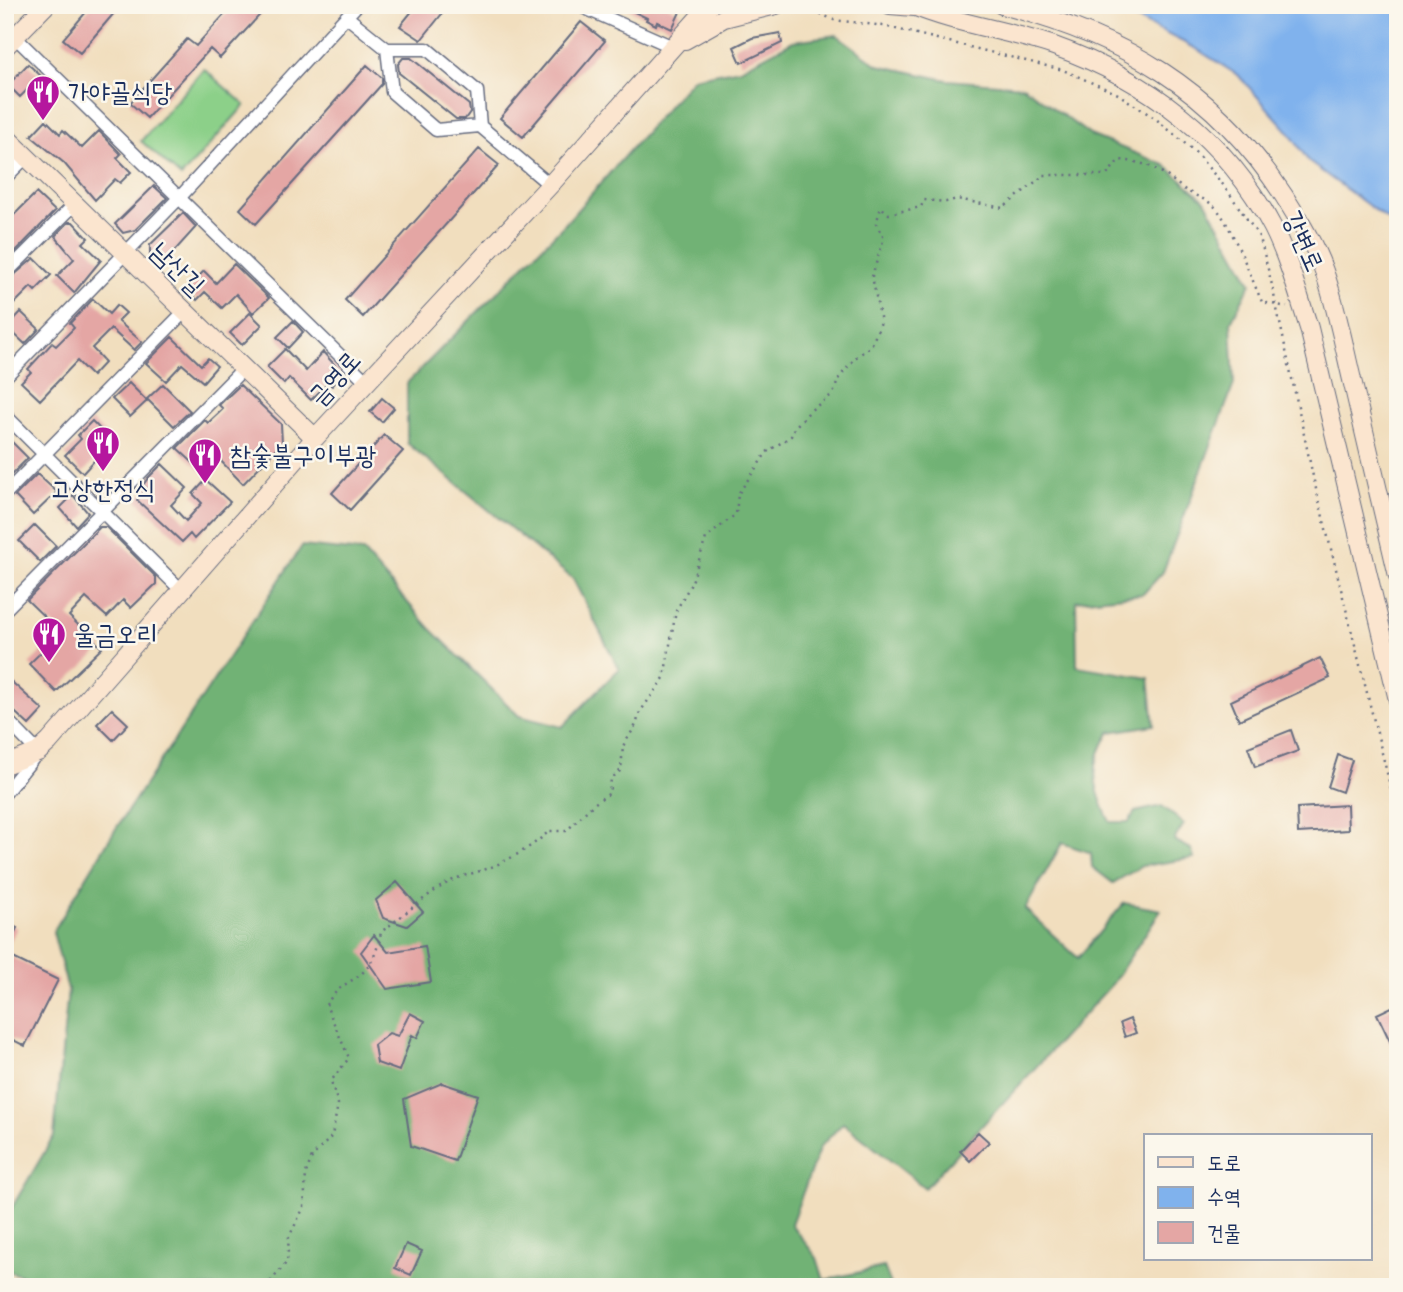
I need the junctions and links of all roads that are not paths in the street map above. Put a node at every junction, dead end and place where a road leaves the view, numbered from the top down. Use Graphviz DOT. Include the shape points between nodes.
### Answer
graph roads {
  1 [pos="46,5"];
  2 [pos="356,5"];
  3 [pos="578,5"];
  4 [pos="776,5"];
  5 [pos="890,5"];
  6 [pos="1002,5"];
  7 [pos="708,6"];
  8 [pos="913,6"];
  9 [pos="346,17"];
  10 [pos="10,42"];
  11 [pos="673,47"];
  12 [pos="387,49"];
  13 [pos="480,126"];
  14 [pos="5,136"];
  15 [pos="26,157"];
  16 [pos="5,178"];
  17 [pos="550,186"];
  18 [pos="181,196"];
  19 [pos="75,204"];
  20 [pos="126,254"];
  21 [pos="5,274"];
  22 [pos="185,311"];
  23 [pos="244,368"];
  24 [pos="5,377"];
  25 [pos="366,381"];
  26 [pos="5,415"];
  27 [pos="315,438"];
  28 [pos="45,454"];
  29 [pos="5,494"];
  30 [pos="103,513"];
  31 [pos="1398,576"];
  32 [pos="183,592"];
  33 [pos="5,610"];
  34 [pos="1398,700"];
  35 [pos="5,718"];
  36 [pos="38,752"];
  37 [pos="5,765"];
  38 [pos="5,793"];
  1 -- 10 [label="street"];
  2 -- 9 [label="street"];
  3 -- 11 [label="street"];
  4 -- 11 [label="street" via="724,18"];
  5 -- 8 [label="street, 강변로"];
  6 -- 31 [label="street, 강변로" via="1069,24 1185,85 1264,166 1324,270"];
  7 -- 11 [label="street, 금영로"];
  8 -- 34 [label="street, 강변로" via="1055,46 1113,70 1163,100 1198,129 1242,181 1272,227 1293,274"];
  9 -- 12 [label="street"];
  9 -- 18 [label="street"];
  10 -- 18 [label="street"];
  11 -- 17 [label="street, 금영로"];
  12 -- 13 [label="street" via="427,49 477,91"];
  12 -- 13 [label="street" via="392,92 436,130"];
  13 -- 17 [label="street"];
  14 -- 15 [label="street, 남산길"];
  15 -- 16 [label="street"];
  15 -- 19 [label="street, 남산길"];
  17 -- 25 [label="street, 금영로"];
  18 -- 20 [label="street"];
  18 -- 25 [label="street"];
  19 -- 20 [label="street, 남산길"];
  19 -- 21 [label="street"];
  20 -- 22 [label="street, 남산길"];
  20 -- 24 [label="street"];
  22 -- 23 [label="street, 남산길"];
  22 -- 28 [label="street"];
  23 -- 27 [label="street, 남산길"];
  23 -- 30 [label="street"];
  25 -- 27 [label="street, 금영로"];
  26 -- 28 [label="street"];
  27 -- 32 [label="street, 금영로"];
  28 -- 29 [label="street"];
  28 -- 30 [label="street"];
  30 -- 32 [label="street"];
  30 -- 33 [label="street"];
  32 -- 36 [label="street, 금영로"];
  35 -- 36 [label="street"];
  36 -- 37 [label="street"];
  36 -- 38 [label="street, 금영로"];
}
